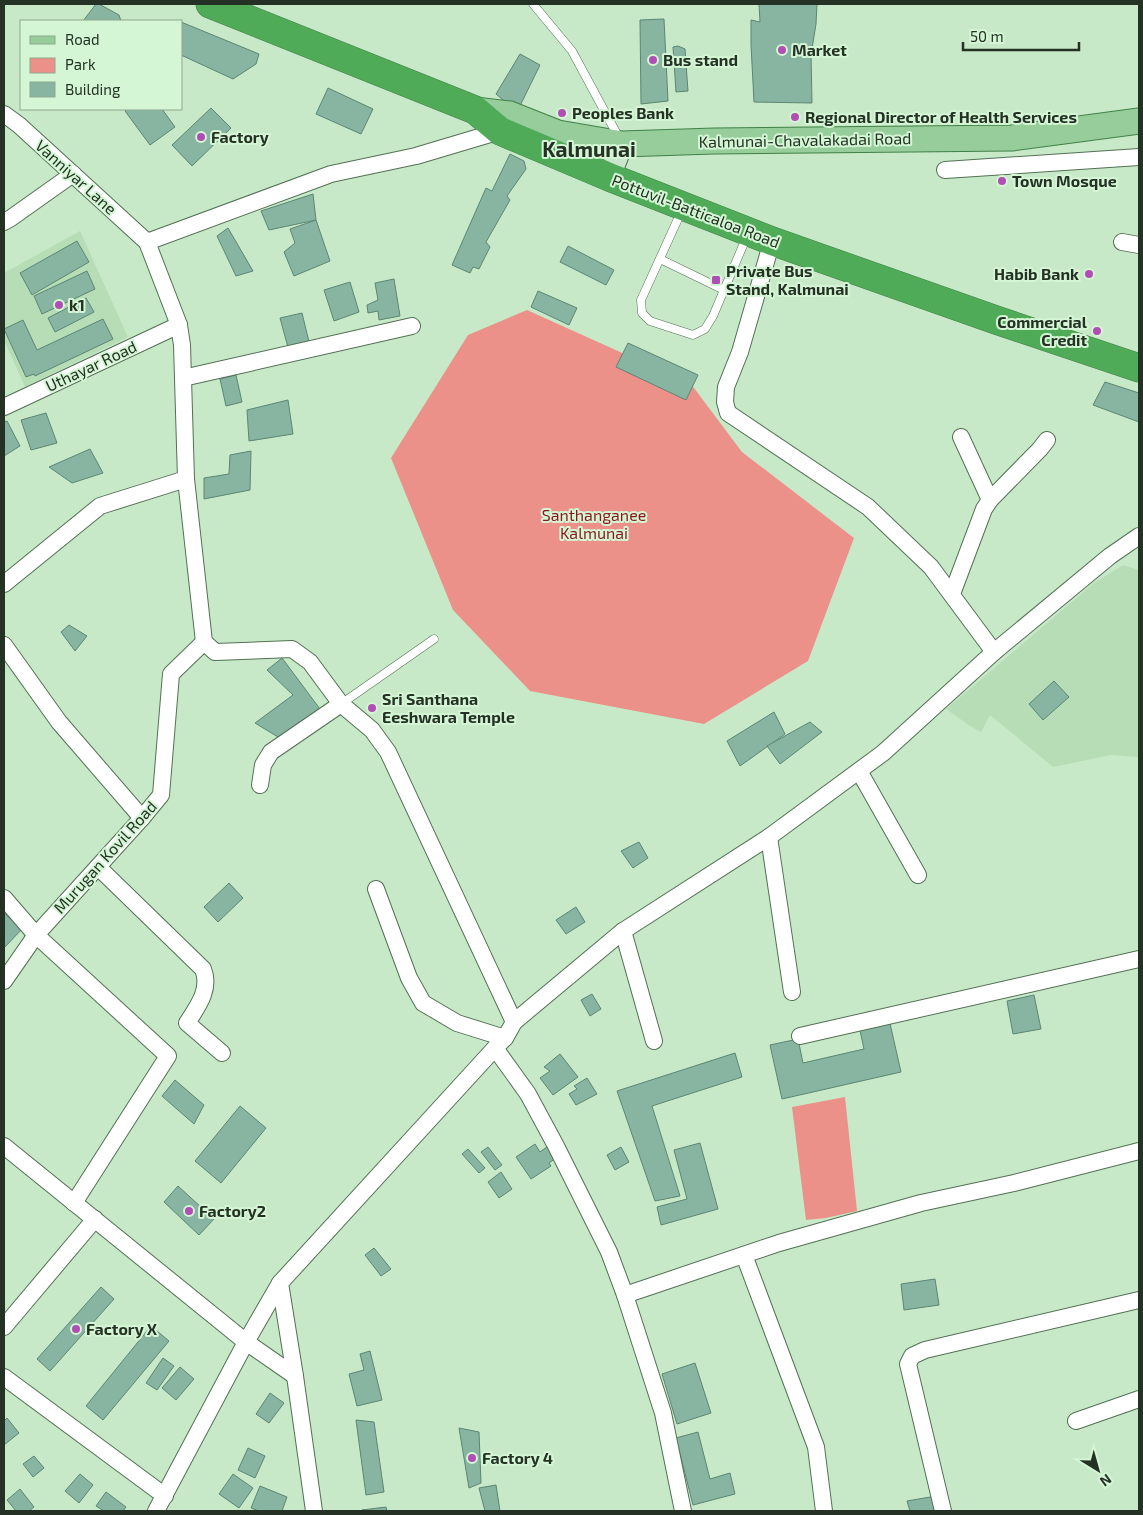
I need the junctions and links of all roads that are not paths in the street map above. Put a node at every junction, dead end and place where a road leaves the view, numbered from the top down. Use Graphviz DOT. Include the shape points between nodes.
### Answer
graph roads {
  1 [pos="210,4"];
  2 [pos="533,4"];
  3 [pos="475,110"];
  4 [pos="4,114"];
  5 [pos="1139,121"];
  6 [pos="500,131"];
  7 [pos="622,144"];
  8 [pos="1139,157"];
  9 [pos="945,170"];
  10 [pos="73,174"];
  11 [pos="609,177"];
  12 [pos="684,206"];
  13 [pos="4,222"];
  14 [pos="760,237"];
  15 [pos="147,242"];
  16 [pos="1122,242"];
  17 [pos="1139,245"];
  18 [pos="660,259"];
  19 [pos="724,290"];
  20 [pos="179,325"];
  21 [pos="412,326"];
  22 [pos="1139,368"];
  23 [pos="183,378"];
  24 [pos="4,407"];
  25 [pos="961,437"];
  26 [pos="1047,440"];
  27 [pos="186,479"];
  28 [pos="990,500"];
  29 [pos="1139,536"];
  30 [pos="4,584"];
  31 [pos="952,594"];
  32 [pos="434,640"];
  33 [pos="204,642"];
  34 [pos="4,645"];
  35 [pos="994,652"];
  36 [pos="341,704"];
  37 [pos="859,772"];
  38 [pos="260,785"];
  39 [pos="142,818"];
  40 [pos="770,837"];
  41 [pos="98,867"];
  42 [pos="918,875"];
  43 [pos="376,889"];
  44 [pos="4,898"];
  45 [pos="623,931"];
  46 [pos="36,935"];
  47 [pos="1139,959"];
  48 [pos="4,981"];
  49 [pos="792,992"];
  50 [pos="514,1022"];
  51 [pos="800,1036"];
  52 [pos="654,1041"];
  53 [pos="500,1043"];
  54 [pos="222,1053"];
  55 [pos="4,1146"];
  56 [pos="1139,1151"];
  57 [pos="74,1202"];
  58 [pos="95,1219"];
  59 [pos="744,1255"];
  60 [pos="280,1283"];
  61 [pos="625,1295"];
  62 [pos="1139,1300"];
  63 [pos="4,1326"];
  64 [pos="246,1342"];
  65 [pos="295,1376"];
  66 [pos="4,1377"];
  67 [pos="1139,1399"];
  68 [pos="1076,1421"];
  69 [pos="165,1496"];
  70 [pos="156,1511"];
  71 [pos="314,1511"];
  72 [pos="683,1511"];
  73 [pos="824,1511"];
  74 [pos="943,1511"];
  1 -- 3 [label="highway, Pottuvil-Batticaloa Road"];
  2 -- 7 [label="lane" via="572,51"];
  3 -- 6 [label="highway, Pottuvil-Batticaloa Road"];
  3 -- 7 [label="main road, Kalmunai-Chavalakadai Road" via="510,114 558,133"];
  4 -- 10 [label="street, Vanniyar Lane"];
  5 -- 7 [label="main road, Kalmunai-Chavalakadai Road" via="1012,138"];
  6 -- 11 [label="highway, Pottuvil-Batticaloa Road"];
  6 -- 15 [label="street" via="416,156 332,174"];
  7 -- 11 [label="main road"];
  8 -- 9 [label="street"];
  10 -- 13 [label="street"];
  10 -- 15 [label="street, Vanniyar Lane"];
  11 -- 12 [label="highway, Pottuvil-Batticaloa Road"];
  12 -- 14 [label="highway, Pottuvil-Batticaloa Road"];
  12 -- 18 [label="lane"];
  14 -- 19 [label="lane"];
  14 -- 22 [label="highway, Pottuvil-Batticaloa Road"];
  14 -- 31 [label="street" via="740,352 726,387 728,413 868,507 930,567"];
  15 -- 20 [label="street"];
  16 -- 17 [label="street"];
  18 -- 19 [label="lane"];
  18 -- 19 [label="lane" via="641,300 642,312 650,322 693,335 705,328"];
  20 -- 23 [label="street"];
  20 -- 24 [label="street, Uthayar Road"];
  21 -- 23 [label="street"];
  23 -- 27 [label="street"];
  25 -- 28 [label="street"];
  26 -- 28 [label="street"];
  27 -- 30 [label="street" via="100,506"];
  27 -- 33 [label="street"];
  28 -- 31 [label="street"];
  29 -- 35 [label="street"];
  31 -- 35 [label="street"];
  32 -- 36 [label="lane"];
  33 -- 36 [label="street" via="214,652 292,649 310,662"];
  33 -- 39 [label="street, Murugan Kovil Road" via="171,674 161,795"];
  34 -- 39 [label="street" via="59,722"];
  35 -- 37 [label="street"];
  36 -- 38 [label="street" via="271,752 263,765"];
  36 -- 50 [label="street" via="372,730 388,752"];
  37 -- 40 [label="street"];
  37 -- 42 [label="street"];
  39 -- 41 [label="street, Murugan Kovil Road"];
  40 -- 45 [label="street"];
  40 -- 49 [label="street"];
  41 -- 46 [label="street, Murugan Kovil Road"];
  41 -- 54 [label="street" via="202,969 206,978 203,996 187,1023"];
  43 -- 53 [label="street" via="409,978 423,1003 457,1024"];
  44 -- 46 [label="street"];
  45 -- 50 [label="street"];
  45 -- 52 [label="street"];
  46 -- 48 [label="street, Murugan Kovil Road"];
  46 -- 57 [label="street" via="168,1056"];
  47 -- 51 [label="street"];
  50 -- 53 [label="street"];
  53 -- 60 [label="street"];
  53 -- 61 [label="street" via="609,1252"];
  55 -- 57 [label="street"];
  56 -- 59 [label="street" via="921,1203"];
  57 -- 58 [label="street"];
  58 -- 63 [label="street"];
  58 -- 64 [label="street"];
  59 -- 61 [label="street"];
  59 -- 73 [label="street" via="816,1447"];
  60 -- 64 [label="street"];
  60 -- 65 [label="street"];
  61 -- 72 [label="street" via="663,1414"];
  62 -- 74 [label="street" via="925,1350 912,1356 908,1364"];
  64 -- 65 [label="street"];
  64 -- 69 [label="street"];
  65 -- 71 [label="street"];
  66 -- 69 [label="street"];
  67 -- 68 [label="street"];
  69 -- 70 [label="street"];
}
